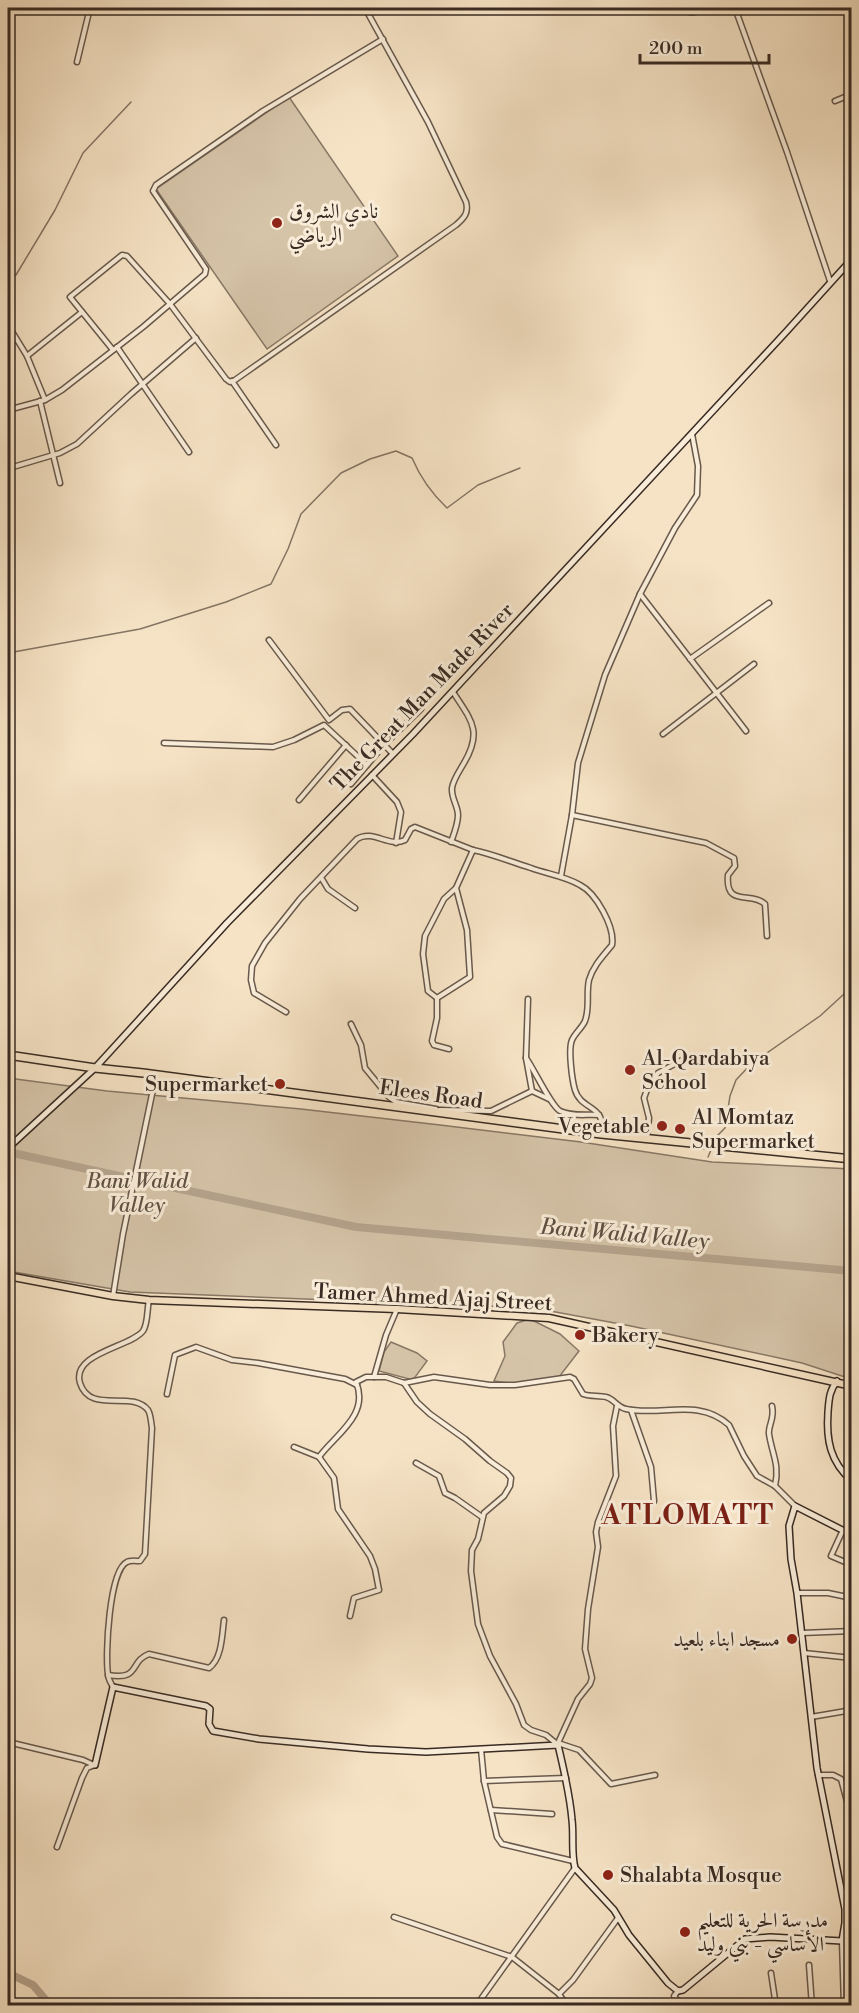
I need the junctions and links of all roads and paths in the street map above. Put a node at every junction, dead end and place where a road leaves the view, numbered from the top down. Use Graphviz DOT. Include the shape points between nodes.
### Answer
graph roads {
  1 [pos="90,8"];
  2 [pos="365,8"];
  3 [pos="682,8"];
  4 [pos="709,8"];
  5 [pos="735,8"];
  6 [pos="383,39"];
  7 [pos="77,62"];
  8 [pos="852,94"];
  9 [pos="835,102"];
  10 [pos="852,259"];
  11 [pos="830,281"];
  12 [pos="170,304"];
  13 [pos="82,312"];
  14 [pos="8,325"];
  15 [pos="196,338"];
  16 [pos="115,348"];
  17 [pos="27,356"];
  18 [pos="232,381"];
  19 [pos="142,384"];
  20 [pos="43,400"];
  21 [pos="8,410"];
  22 [pos="692,434"];
  23 [pos="276,444"];
  24 [pos="189,452"];
  25 [pos="53,456"];
  26 [pos="8,461"];
  27 [pos="60,483"];
  28 [pos="640,594"];
  29 [pos="769,603"];
  30 [pos="269,640"];
  31 [pos="690,659"];
  32 [pos="754,664"];
  33 [pos="453,691"];
  34 [pos="716,692"];
  35 [pos="421,709"];
  36 [pos="329,720"];
  37 [pos="324,725"];
  38 [pos="746,731"];
  39 [pos="663,734"];
  40 [pos="164,743"];
  41 [pos="384,745"];
  42 [pos="346,746"];
  43 [pos="393,754"];
  44 [pos="367,765"];
  45 [pos="372,775"];
  46 [pos="351,784"];
  47 [pos="299,800"];
  48 [pos="572,815"];
  49 [pos="451,842"];
  50 [pos="396,843"];
  51 [pos="473,850"];
  52 [pos="561,876"];
  53 [pos="322,879"];
  54 [pos="456,888"];
  55 [pos="355,908"];
  56 [pos="766,936"];
  57 [pos="437,998"];
  58 [pos="528,999"];
  59 [pos="286,1012"];
  60 [pos="351,1024"];
  61 [pos="449,1049"];
  62 [pos="8,1055"];
  63 [pos="526,1058"];
  64 [pos="682,1060"];
  65 [pos="95,1068"];
  66 [pos="156,1074"];
  67 [pos="531,1091"];
  68 [pos="549,1099"];
  69 [pos="438,1111"];
  70 [pos="600,1115"];
  71 [pos="602,1134"];
  72 [pos="647,1139"];
  73 [pos="8,1148"];
  74 [pos="852,1159"];
  75 [pos="8,1275"];
  76 [pos="113,1296"];
  77 [pos="149,1300"];
  78 [pos="397,1309"];
  79 [pos="374,1377"];
  80 [pos="837,1381"];
  81 [pos="404,1383"];
  82 [pos="358,1386"];
  83 [pos="852,1386"];
  84 [pos="167,1394"];
  85 [pos="617,1406"];
  86 [pos="772,1406"];
  87 [pos="631,1410"];
  88 [pos="294,1447"];
  89 [pos="319,1457"];
  90 [pos="416,1463"];
  91 [pos="852,1481"];
  92 [pos="775,1486"];
  93 [pos="654,1501"];
  94 [pos="795,1506"];
  95 [pos="482,1517"];
  96 [pos="842,1532"];
  97 [pos="852,1535"];
  98 [pos="852,1565"];
  99 [pos="797,1593"];
  100 [pos="852,1598"];
  101 [pos="350,1617"];
  102 [pos="224,1620"];
  103 [pos="852,1631"];
  104 [pos="802,1633"];
  105 [pos="804,1653"];
  106 [pos="852,1658"];
  107 [pos="108,1675"];
  108 [pos="113,1687"];
  109 [pos="852,1710"];
  110 [pos="811,1717"];
  111 [pos="8,1742"];
  112 [pos="558,1744"];
  113 [pos="481,1749"];
  114 [pos="94,1765"];
  115 [pos="818,1775"];
  116 [pos="655,1776"];
  117 [pos="566,1778"];
  118 [pos="484,1781"];
  119 [pos="852,1805"];
  120 [pos="491,1810"];
  121 [pos="552,1814"];
  122 [pos="57,1847"];
  123 [pos="573,1861"];
  124 [pos="575,1868"];
  125 [pos="394,1917"];
  126 [pos="618,1918"];
  127 [pos="842,1941"];
  128 [pos="512,1957"];
  129 [pos="809,1965"];
  130 [pos="771,1973"];
  131 [pos="678,1991"];
  132 [pos="559,1994"];
  133 [pos="568,2005"];
  134 [pos="476,2006"];
  135 [pos="682,2006"];
  136 [pos="776,2006"];
  137 [pos="812,2006"];
  138 [pos="844,2006"];
  1 -- 7 [label="street"];
  2 -- 6 [label="street"];
  3 -- 4 [label="street" via="694,12"];
  5 -- 11 [label="street"];
  6 -- 12 [label="street" via="263,111 154,188 206,269 201,279"];
  6 -- 18 [label="street" via="453,172 467,212 456,225"];
  8 -- 9 [label="street"];
  10 -- 11 [label="street, The Great Man Made River"];
  11 -- 22 [label="street, The Great Man Made River"];
  12 -- 13 [label="street" via="122,255 70,297"];
  12 -- 15 [label="street"];
  12 -- 16 [label="street"];
  13 -- 16 [label="street"];
  13 -- 17 [label="street"];
  14 -- 17 [label="street"];
  15 -- 18 [label="street" via="226,379"];
  15 -- 19 [label="street"];
  16 -- 19 [label="street"];
  16 -- 20 [label="street" via="62,390"];
  17 -- 20 [label="street"];
  18 -- 23 [label="street"];
  19 -- 24 [label="street"];
  19 -- 25 [label="street" via="77,444"];
  20 -- 21 [label="street"];
  20 -- 25 [label="street"];
  22 -- 28 [label="street" via="698,466 697,495"];
  22 -- 33 [label="street, The Great Man Made River"];
  25 -- 26 [label="street" via="13,468"];
  25 -- 27 [label="street"];
  28 -- 31 [label="street"];
  28 -- 48 [label="street" via="605,675 581,751"];
  29 -- 31 [label="street"];
  30 -- 36 [label="street"];
  31 -- 34 [label="street"];
  32 -- 34 [label="street"];
  33 -- 43 [label="street, The Great Man Made River"];
  33 -- 49 [label="street" via="475,737 452,787 458,813"];
  34 -- 38 [label="street"];
  34 -- 39 [label="street"];
  35 -- 41 [label="street"];
  36 -- 37 [label="street"];
  36 -- 41 [label="street" via="350,709"];
  37 -- 40 [label="street" via="273,747"];
  37 -- 42 [label="street"];
  41 -- 43 [label="street"];
  41 -- 44 [label="street"];
  42 -- 44 [label="street"];
  42 -- 47 [label="street"];
  43 -- 45 [label="street, The Great Man Made River"];
  44 -- 46 [label="street"];
  45 -- 50 [label="street" via="397,802 401,812"];
  45 -- 65 [label="street, The Great Man Made River" via="227,924"];
  48 -- 52 [label="street"];
  48 -- 56 [label="street" via="706,843 731,856 735,861 728,875 731,891 736,897 763,902"];
  49 -- 50 [label="street" via="415,827 405,840"];
  49 -- 51 [label="street"];
  50 -- 53 [label="street" via="369,835 360,837"];
  51 -- 52 [label="street"];
  51 -- 54 [label="street"];
  52 -- 70 [label="street" via="586,889 605,915 612,934 612,945 593,969 586,1019 570,1048 575,1090"];
  53 -- 55 [label="street" via="333,893"];
  53 -- 59 [label="street" via="296,905 252,966 254,993"];
  54 -- 57 [label="street" via="444,899 423,944 428,991"];
  54 -- 57 [label="street" via="467,930 470,977"];
  57 -- 61 [label="street" via="432,1041"];
  58 -- 63 [label="street"];
  60 -- 69 [label="street" via="361,1045 365,1068 389,1097"];
  62 -- 65 [label="highway, Elees Road"];
  63 -- 67 [label="street"];
  63 -- 68 [label="street"];
  64 -- 72 [label="street" via="658,1073 648,1087 644,1098 649,1119"];
  65 -- 66 [label="highway, Elees Road"];
  65 -- 73 [label="street, The Great Man Made River"];
  66 -- 69 [label="highway, Elees Road"];
  66 -- 76 [label="street"];
  67 -- 68 [label="street"];
  67 -- 69 [label="street" via="491,1111"];
  68 -- 70 [label="street" via="560,1111"];
  69 -- 71 [label="highway, Elees Road"];
  70 -- 71 [label="street" via="604,1123"];
  71 -- 72 [label="highway, Elees Road"];
  72 -- 74 [label="highway, Elees Road"];
  75 -- 76 [label="main road, Tamer Ahmed Ajaj Street"];
  76 -- 77 [label="main road, Tamer Ahmed Ajaj Street"];
  77 -- 78 [label="main road, Tamer Ahmed Ajaj Street"];
  77 -- 107 [label="street" via="141,1334 96,1355 84,1365 79,1376 90,1397 132,1402 147,1409 152,1428 145,1554 140,1561 123,1564 115,1585 109,1613"];
  78 -- 79 [label="street"];
  78 -- 80 [label="main road, Tamer Ahmed Ajaj Street" via="549,1318"];
  79 -- 81 [label="street"];
  79 -- 82 [label="street" via="361,1379 356,1383"];
  80 -- 83 [label="main road, Tamer Ahmed Ajaj Street"];
  80 -- 91 [label="street" via="831,1389 827,1433 835,1462"];
  81 -- 85 [label="street" via="434,1377 515,1385 570,1377 583,1394 606,1397"];
  81 -- 95 [label="street" via="430,1414 511,1478 504,1496"];
  82 -- 84 [label="street" via="345,1379 232,1360 196,1347 175,1355"];
  82 -- 89 [label="street" via="354,1419"];
  85 -- 87 [label="street"];
  85 -- 112 [label="street" via="613,1426 617,1470 598,1522 588,1609 585,1649 592,1678"];
  86 -- 92 [label="street" via="774,1419 769,1432 777,1468"];
  87 -- 92 [label="street" via="699,1409 718,1417 729,1425 757,1476"];
  87 -- 93 [label="street" via="650,1459"];
  88 -- 89 [label="street"];
  89 -- 101 [label="street" via="334,1478 338,1509 375,1569 379,1590 354,1598"];
  90 -- 95 [label="street" via="439,1476 445,1493"];
  92 -- 94 [label="street"];
  94 -- 96 [label="street"];
  94 -- 99 [label="street" via="789,1544"];
  95 -- 112 [label="street" via="471,1560 483,1639 524,1725"];
  96 -- 97 [label="street"];
  96 -- 98 [label="street" via="831,1556"];
  99 -- 100 [label="street"];
  99 -- 104 [label="street"];
  102 -- 107 [label="street" via="219,1653 209,1668 149,1654 127,1676"];
  103 -- 104 [label="street"];
  104 -- 105 [label="street"];
  105 -- 106 [label="street"];
  105 -- 110 [label="street"];
  107 -- 108 [label="street"];
  108 -- 113 [label="street" via="206,1706 211,1714 211,1728 227,1735 368,1749"];
  108 -- 114 [label="street"];
  109 -- 110 [label="street"];
  110 -- 115 [label="street"];
  111 -- 114 [label="street"];
  112 -- 113 [label="street"];
  112 -- 116 [label="street" via="579,1750 611,1784"];
  112 -- 117 [label="street"];
  113 -- 118 [label="street"];
  114 -- 122 [label="street" via="87,1768 82,1779"];
  115 -- 119 [label="street" via="841,1779 848,1805"];
  115 -- 127 [label="street" via="844,1909"];
  117 -- 118 [label="street"];
  117 -- 123 [label="street" via="573,1822"];
  118 -- 120 [label="street"];
  120 -- 121 [label="street"];
  120 -- 123 [label="street" via="502,1844"];
  123 -- 124 [label="street"];
  124 -- 126 [label="street"];
  124 -- 128 [label="street"];
  125 -- 128 [label="street"];
  126 -- 131 [label="street" via="640,1950"];
  126 -- 132 [label="street"];
  127 -- 131 [label="street" via="745,1939"];
  127 -- 138 [label="street"];
  128 -- 132 [label="street"];
  128 -- 134 [label="street"];
  129 -- 137 [label="street"];
  130 -- 136 [label="street"];
  131 -- 135 [label="street" via="674,1996"];
  132 -- 133 [label="street"];
}
